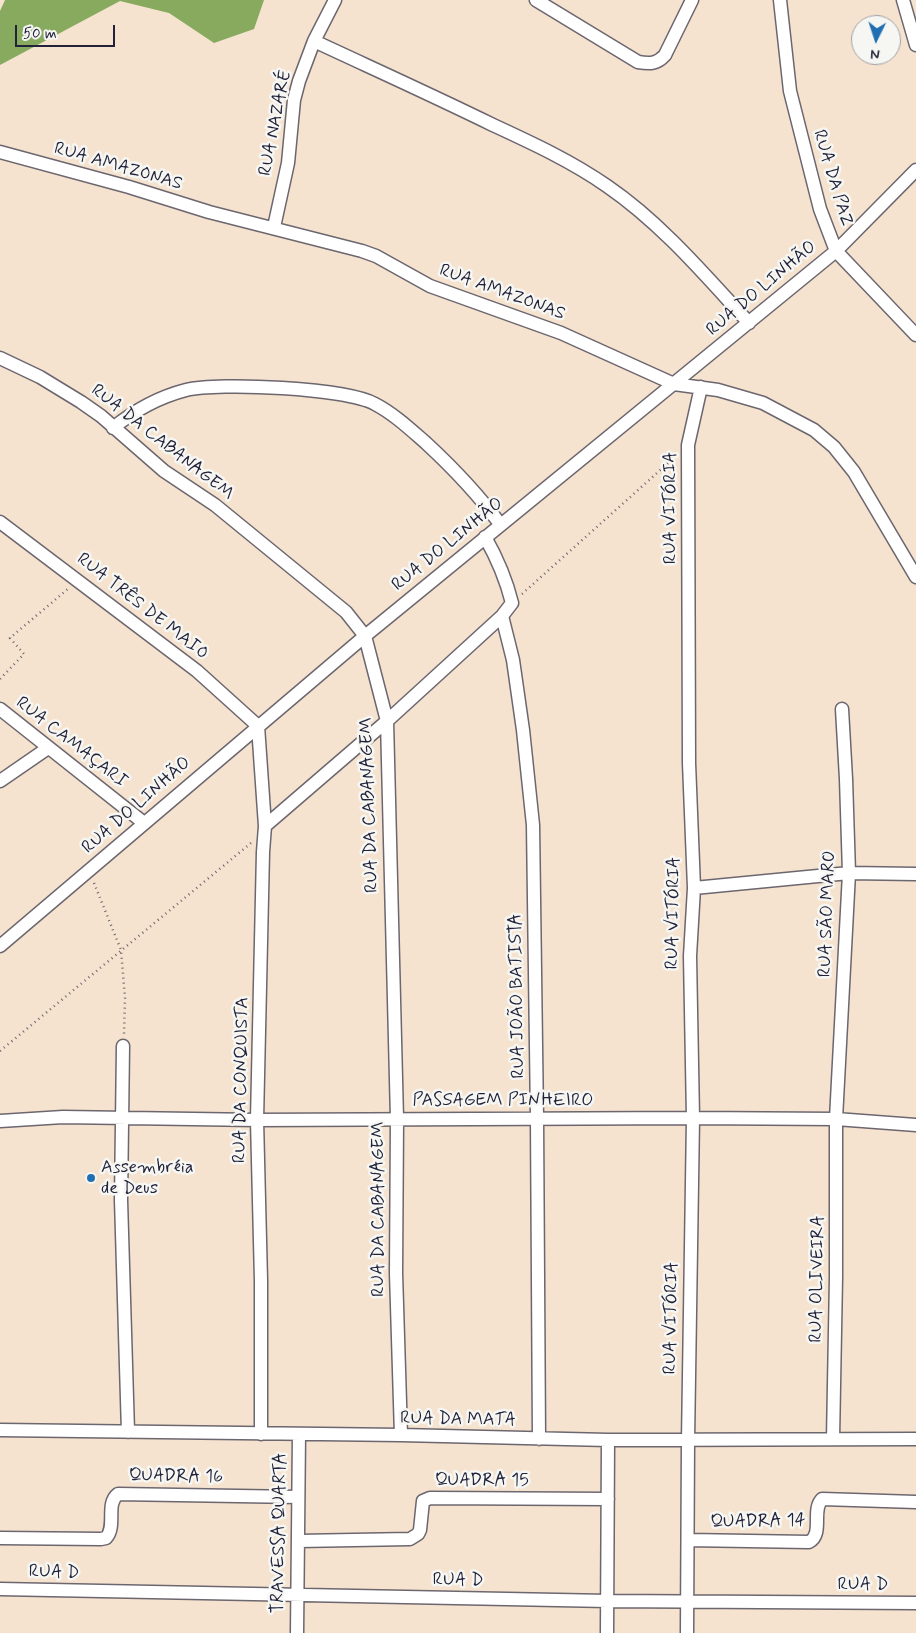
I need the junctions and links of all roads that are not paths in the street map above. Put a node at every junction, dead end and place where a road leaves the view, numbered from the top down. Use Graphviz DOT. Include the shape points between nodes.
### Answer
graph roads {
  1 [pos="335,0"];
  2 [pos="536,0"];
  3 [pos="692,0"];
  4 [pos="780,0"];
  5 [pos="903,0"];
  6 [pos="314,41"];
  7 [pos="916,45"];
  8 [pos="0,152"];
  9 [pos="916,170"];
  10 [pos="274,227"];
  11 [pos="836,251"];
  12 [pos="749,323"];
  13 [pos="916,335"];
  14 [pos="0,358"];
  15 [pos="674,384"];
  16 [pos="700,387"];
  17 [pos="113,428"];
  18 [pos="0,522"];
  19 [pos="500,524"];
  20 [pos="485,537"];
  21 [pos="916,577"];
  22 [pos="502,616"];
  23 [pos="365,636"];
  24 [pos="0,709"];
  25 [pos="842,709"];
  26 [pos="387,721"];
  27 [pos="258,726"];
  28 [pos="48,748"];
  29 [pos="0,781"];
  30 [pos="144,823"];
  31 [pos="266,826"];
  32 [pos="849,873"];
  33 [pos="916,874"];
  34 [pos="694,888"];
  35 [pos="0,946"];
  36 [pos="123,1046"];
  37 [pos="122,1118"];
  38 [pos="693,1118"];
  39 [pos="397,1119"];
  40 [pos="537,1119"];
  41 [pos="257,1120"];
  42 [pos="836,1120"];
  43 [pos="0,1121"];
  44 [pos="916,1125"];
  45 [pos="0,1430"];
  46 [pos="128,1432"];
  47 [pos="262,1434"];
  48 [pos="299,1434"];
  49 [pos="401,1436"];
  50 [pos="539,1439"];
  51 [pos="833,1439"];
  52 [pos="916,1439"];
  53 [pos="608,1440"];
  54 [pos="688,1441"];
  55 [pos="298,1497"];
  56 [pos="608,1499"];
  57 [pos="916,1502"];
  58 [pos="0,1538"];
  59 [pos="688,1540"];
  60 [pos="298,1541"];
  61 [pos="0,1589"];
  62 [pos="297,1596"];
  63 [pos="608,1601"];
  64 [pos="688,1602"];
  65 [pos="916,1603"];
  66 [pos="297,1633"];
  67 [pos="607,1633"];
  68 [pos="687,1633"];
  1 -- 6 [label="street, RUA NAZARÉ"];
  2 -- 3 [label="street" via="638,62 648,64 665,55"];
  4 -- 11 [label="street, RUA DA PAZ" via="790,91 820,209"];
  5 -- 7 [label="street"];
  6 -- 10 [label="street, RUA NAZARÉ" via="294,100 288,163"];
  6 -- 12 [label="street" via="552,153 609,187 680,248"];
  8 -- 10 [label="street, RUA AMAZONAS" via="209,212"];
  9 -- 11 [label="street, RUA DO LINHÃO"];
  10 -- 15 [label="street, RUA AMAZONAS" via="362,250 430,286 561,333"];
  11 -- 12 [label="street, RUA DO LINHÃO"];
  11 -- 13 [label="street, RUA DA PAZ"];
  12 -- 15 [label="street, RUA DO LINHÃO"];
  14 -- 17 [label="street, RUA DA CABANAGEM" via="81,402"];
  15 -- 16 [label="street, RUA AMAZONAS"];
  15 -- 19 [label="street, RUA DO LINHÃO"];
  16 -- 21 [label="street, RUA AMAZONAS" via="763,403 814,430 834,447 854,472"];
  16 -- 34 [label="street, RUA VITÓRIA" via="688,444 689,754"];
  17 -- 19 [label="street" via="156,399 189,389 301,390 358,398 390,413 414,433 452,467"];
  17 -- 23 [label="street, RUA DA CABANAGEM" via="311,583 346,612"];
  18 -- 27 [label="street, RUA TRÊS DE MAIO" via="197,671"];
  19 -- 20 [label="street, RUA DO LINHÃO"];
  20 -- 22 [label="street" via="499,562 512,603"];
  20 -- 23 [label="street, RUA DO LINHÃO"];
  22 -- 26 [label="street"];
  22 -- 40 [label="street, RUA JOÃO BATISTA" via="513,660 532,825"];
  23 -- 26 [label="street, RUA DA CABANAGEM"];
  23 -- 27 [label="street, RUA DO LINHÃO"];
  24 -- 28 [label="street, RUA CAMAÇARI"];
  25 -- 32 [label="street, RUA SÃO MARO"];
  26 -- 31 [label="street"];
  26 -- 39 [label="street, RUA DA CABANAGEM"];
  27 -- 30 [label="street, RUA DO LINHÃO"];
  27 -- 31 [label="street, RUA DA CONQUISTA"];
  28 -- 29 [label="street"];
  28 -- 30 [label="street, RUA CAMAÇARI"];
  30 -- 35 [label="street, RUA DO LINHÃO"];
  31 -- 41 [label="street, RUA DA CONQUISTA"];
  32 -- 33 [label="street"];
  32 -- 34 [label="street"];
  32 -- 42 [label="street, RUA SÃO MARO"];
  34 -- 38 [label="street, RUA VITÓRIA" via="690,956"];
  36 -- 37 [label="street"];
  37 -- 41 [label="street, PASSAGEM PINHEIRO"];
  37 -- 43 [label="street, PASSAGEM PINHEIRO"];
  37 -- 46 [label="street" via="121,1200"];
  38 -- 40 [label="street, PASSAGEM PINHEIRO"];
  38 -- 42 [label="street, PASSAGEM PINHEIRO"];
  38 -- 54 [label="street, RUA VITÓRIA"];
  39 -- 40 [label="street, PASSAGEM PINHEIRO"];
  39 -- 41 [label="street, PASSAGEM PINHEIRO"];
  39 -- 49 [label="street, RUA DA CABANAGEM" via="396,1272"];
  40 -- 50 [label="street, RUA JOÃO BATISTA"];
  41 -- 47 [label="street, RUA DA CONQUISTA"];
  42 -- 44 [label="street, PASSAGEM PINHEIRO"];
  42 -- 51 [label="street, RUA OLIVEIRA"];
  45 -- 46 [label="street, RUA DA MATA"];
  46 -- 47 [label="street, RUA DA MATA"];
  47 -- 48 [label="street, RUA DA MATA"];
  48 -- 49 [label="street, RUA DA MATA"];
  48 -- 55 [label="street, TRAVESSA QUARTA"];
  49 -- 50 [label="street, RUA DA MATA"];
  50 -- 53 [label="street, RUA DA MATA"];
  51 -- 52 [label="street, RUA DA MATA"];
  51 -- 54 [label="street, RUA DA MATA"];
  53 -- 54 [label="street, RUA DA MATA"];
  53 -- 56 [label="street"];
  54 -- 59 [label="street, RUA VITÓRIA"];
  55 -- 58 [label="street, QUADRA 16" via="118,1494 113,1498 111,1529 106,1538"];
  55 -- 60 [label="street, TRAVESSA QUARTA"];
  56 -- 60 [label="street, QUADRA 15" via="430,1498 423,1501 420,1530 410,1540"];
  56 -- 63 [label="street"];
  57 -- 59 [label="street, QUADRA 14" via="822,1500 818,1506 816,1535 809,1542"];
  59 -- 64 [label="street, RUA VITÓRIA"];
  60 -- 62 [label="street, TRAVESSA QUARTA"];
  61 -- 62 [label="street, RUA D"];
  62 -- 63 [label="street, RUA D"];
  62 -- 66 [label="street, TRAVESSA QUARTA"];
  63 -- 64 [label="street, RUA D"];
  63 -- 67 [label="street"];
  64 -- 65 [label="street, RUA D"];
  64 -- 68 [label="street, RUA VITÓRIA"];
}
